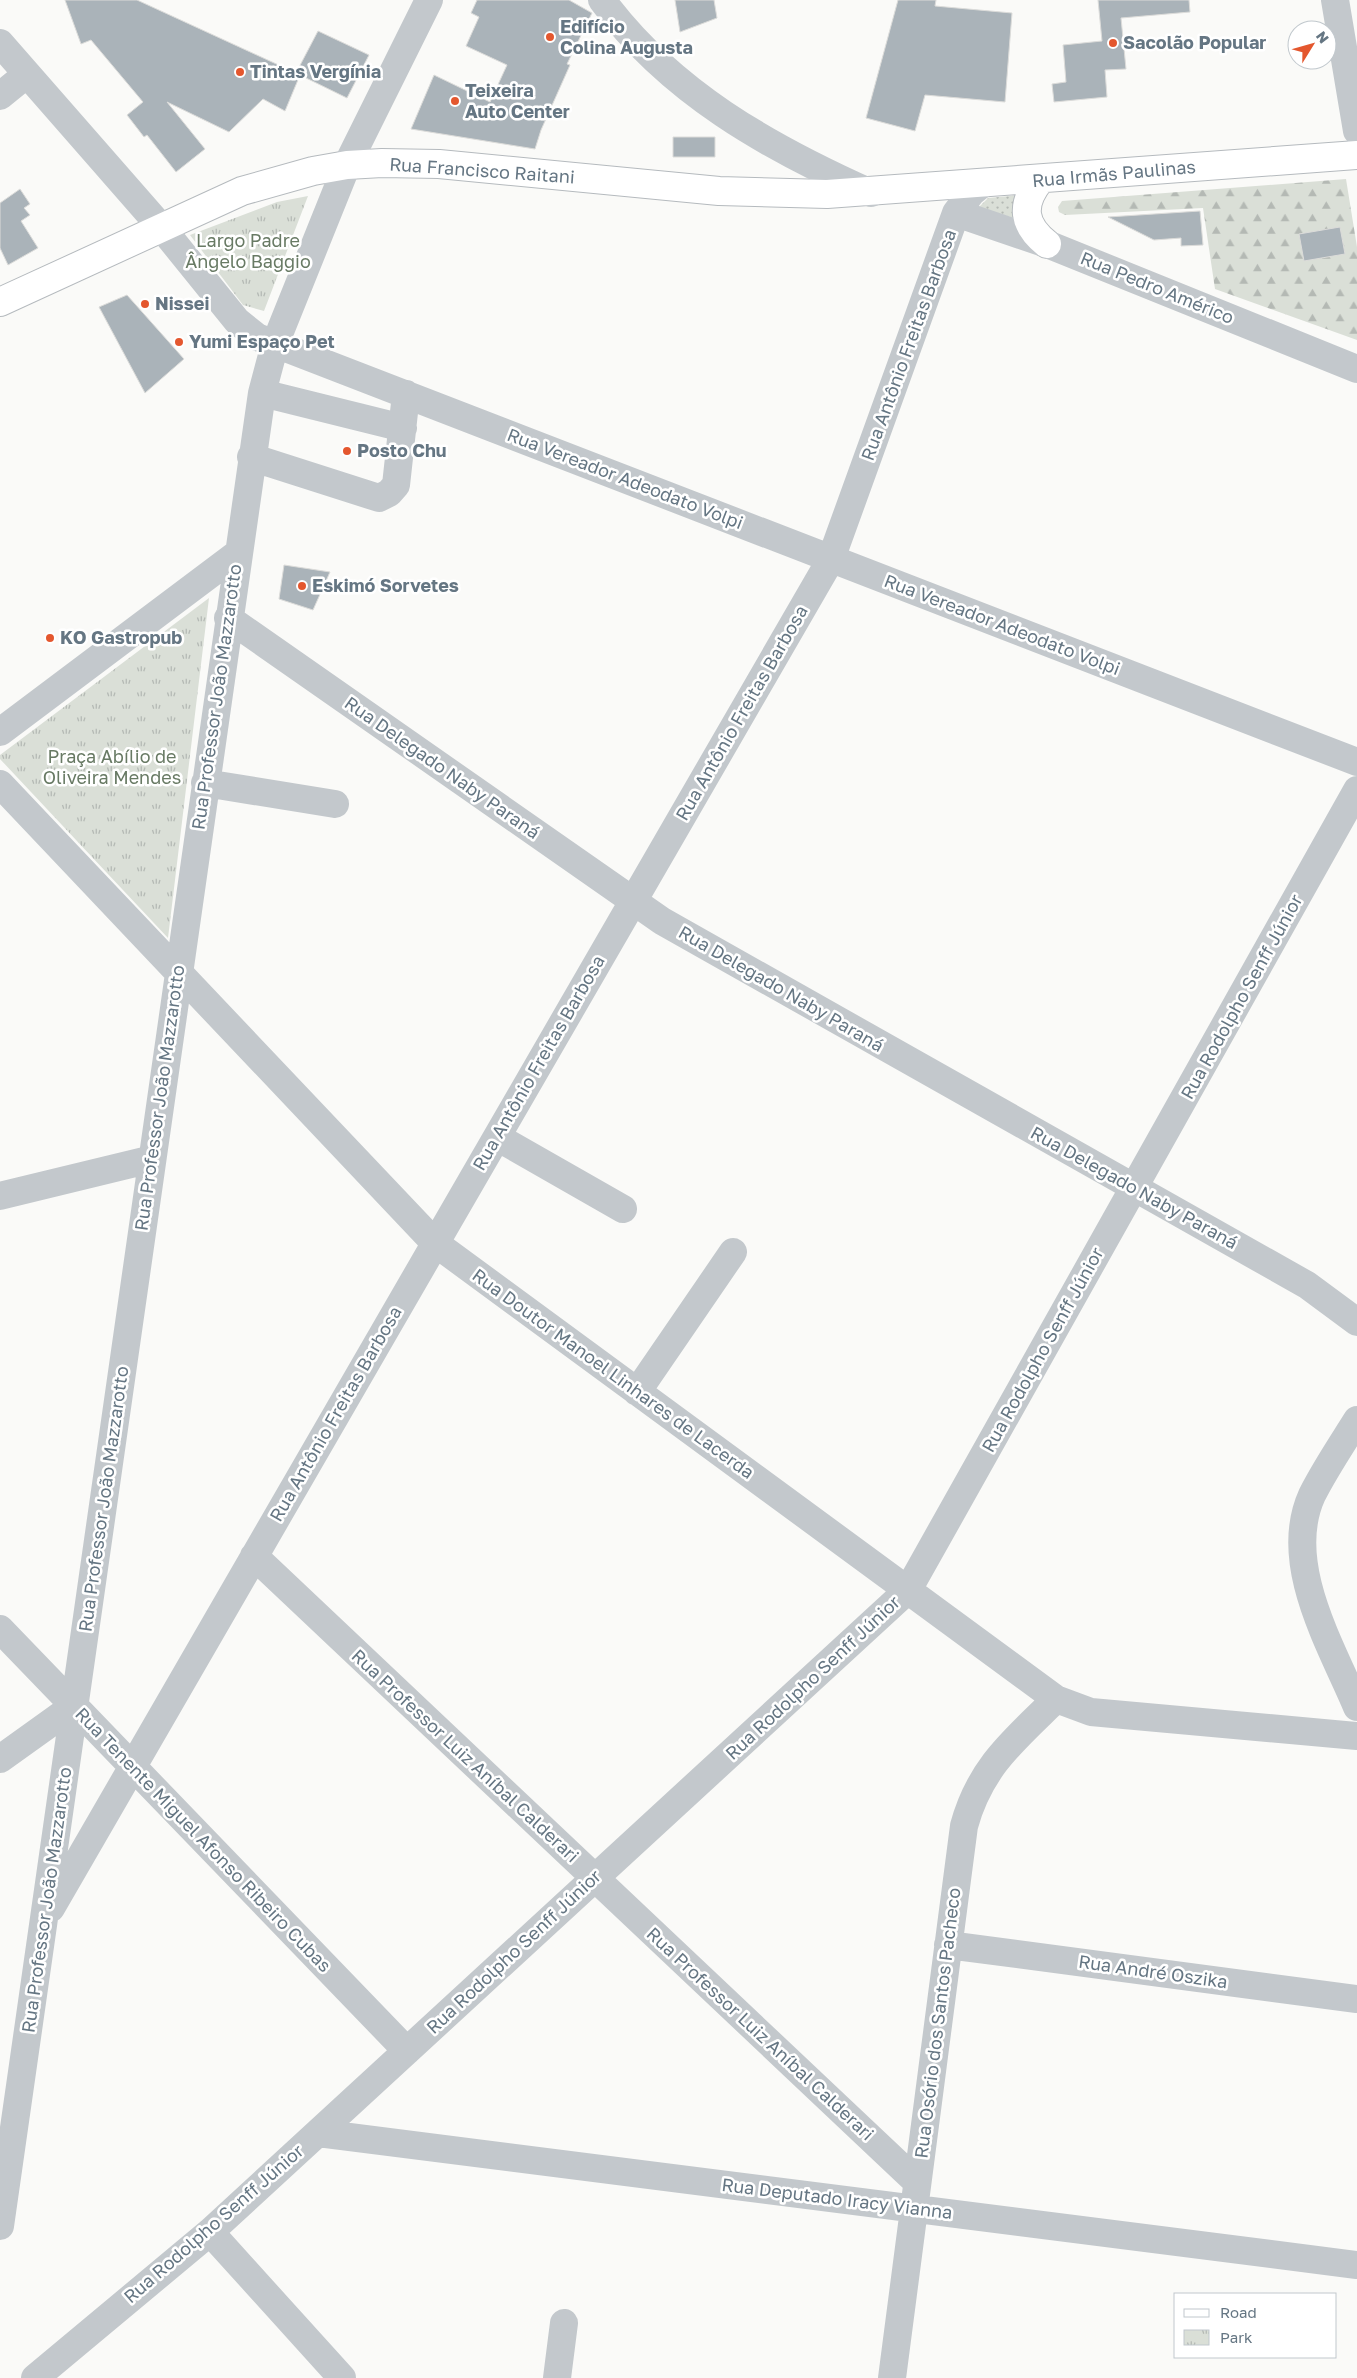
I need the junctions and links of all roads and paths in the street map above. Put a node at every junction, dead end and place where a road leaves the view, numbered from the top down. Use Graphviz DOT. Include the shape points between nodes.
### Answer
graph roads {
  1 [pos="429,0"];
  2 [pos="602,0"];
  3 [pos="1335,0"];
  4 [pos="0,43"];
  5 [pos="27,74"];
  6 [pos="0,96"];
  7 [pos="1357,131"];
  8 [pos="1357,155"];
  9 [pos="347,166"];
  10 [pos="1040,180"];
  11 [pos="982,184"];
  12 [pos="871,193"];
  13 [pos="956,213"];
  14 [pos="161,227"];
  15 [pos="1047,244"];
  16 [pos="0,302"];
  17 [pos="275,344"];
  18 [pos="327,364"];
  19 [pos="1357,368"];
  20 [pos="262,393"];
  21 [pos="406,394"];
  22 [pos="322,408"];
  23 [pos="403,428"];
  24 [pos="251,458"];
  25 [pos="237,554"];
  26 [pos="832,559"];
  27 [pos="228,618"];
  28 [pos="0,732"];
  29 [pos="1357,762"];
  30 [pos="205,783"];
  31 [pos="0,784"];
  32 [pos="1357,790"];
  33 [pos="335,804"];
  34 [pos="633,902"];
  35 [pos="179,970"];
  36 [pos="497,1137"];
  37 [pos="152,1159"];
  38 [pos="1135,1188"];
  39 [pos="0,1196"];
  40 [pos="623,1209"];
  41 [pos="435,1243"];
  42 [pos="733,1252"];
  43 [pos="1357,1322"];
  44 [pos="637,1392"];
  45 [pos="1357,1420"];
  46 [pos="254,1556"];
  47 [pos="908,1590"];
  48 [pos="0,1629"];
  49 [pos="1056,1699"];
  50 [pos="74,1706"];
  51 [pos="1357,1708"];
  52 [pos="1357,1736"];
  53 [pos="0,1760"];
  54 [pos="132,1766"];
  55 [pos="595,1878"];
  56 [pos="44,1920"];
  57 [pos="948,1945"];
  58 [pos="1357,1999"];
  59 [pos="407,2051"];
  60 [pos="318,2133"];
  61 [pos="918,2182"];
  62 [pos="914,2209"];
  63 [pos="0,2226"];
  64 [pos="210,2232"];
  65 [pos="1357,2265"];
  66 [pos="564,2323"];
  67 [pos="35,2378"];
  68 [pos="342,2378"];
  69 [pos="557,2378"];
  70 [pos="892,2378"];
  1 -- 9 [label="street, Rua Professor João Mazzarotto"];
  2 -- 12 [label="street" via="649,56 715,110 793,155"];
  3 -- 7 [label="street"];
  4 -- 5 [label="street, Rua Vereador Adeodato Volpi"];
  5 -- 6 [label="street"];
  5 -- 14 [label="street, Rua Vereador Adeodato Volpi"];
  8 -- 10 [label="main road, Rua Irmãs Paulinas"];
  9 -- 12 [label="main road, Rua Francisco Raitani" via="438,164 746,192"];
  9 -- 14 [label="main road, Rua Francisco Raitani" via="313,171 242,191"];
  9 -- 17 [label="street, Rua Professor João Mazzarotto"];
  10 -- 11 [label="main road, Rua Irmãs Paulinas"];
  10 -- 15 [label="main road" via="1030,192 1026,207 1028,222"];
  11 -- 12 [label="main road, Rua Irmãs Paulinas"];
  11 -- 13 [label="street, Rua Antônio Freitas Barbosa"];
  13 -- 15 [label="street, Rua Pedro Américo"];
  13 -- 26 [label="street, Rua Antônio Freitas Barbosa"];
  14 -- 16 [label="main road, Rua Francisco Raitani"];
  14 -- 17 [label="street, Rua Vereador Adeodato Volpi" via="246,330"];
  15 -- 19 [label="street, Rua Pedro Américo"];
  17 -- 18 [label="street, Rua Vereador Adeodato Volpi"];
  17 -- 20 [label="street, Rua Professor João Mazzarotto"];
  18 -- 21 [label="street, Rua Vereador Adeodato Volpi"];
  18 -- 22 [label="street"];
  20 -- 22 [label="street"];
  20 -- 24 [label="street, Rua Professor João Mazzarotto"];
  21 -- 23 [label="street"];
  21 -- 26 [label="street, Rua Vereador Adeodato Volpi"];
  22 -- 23 [label="street"];
  23 -- 24 [label="street" via="396,485 379,498"];
  24 -- 25 [label="street, Rua Professor João Mazzarotto"];
  25 -- 27 [label="street, Rua Professor João Mazzarotto"];
  25 -- 28 [label="street"];
  26 -- 29 [label="street, Rua Vereador Adeodato Volpi"];
  26 -- 34 [label="street, Rua Antônio Freitas Barbosa"];
  27 -- 30 [label="street, Rua Professor João Mazzarotto"];
  27 -- 34 [label="street, Rua Delegado Naby Paraná"];
  30 -- 33 [label="street"];
  30 -- 35 [label="street, Rua Professor João Mazzarotto"];
  31 -- 35 [label="street, Rua Doutor Manoel Linhares de Lacerda"];
  32 -- 38 [label="street, Rua Rodolpho Senff Júnior"];
  34 -- 36 [label="street, Rua Antônio Freitas Barbosa"];
  34 -- 38 [label="street, Rua Delegado Naby Paraná" via="681,933"];
  35 -- 37 [label="street, Rua Professor João Mazzarotto"];
  35 -- 41 [label="street, Rua Doutor Manoel Linhares de Lacerda"];
  36 -- 40 [label="street"];
  36 -- 41 [label="street, Rua Antônio Freitas Barbosa"];
  37 -- 39 [label="street"];
  37 -- 50 [label="street, Rua Professor João Mazzarotto"];
  38 -- 43 [label="street, Rua Delegado Naby Paraná" via="1307,1285"];
  38 -- 47 [label="street, Rua Rodolpho Senff Júnior"];
  41 -- 44 [label="street, Rua Doutor Manoel Linhares de Lacerda"];
  41 -- 46 [label="street, Rua Antônio Freitas Barbosa"];
  42 -- 44 [label="street"];
  44 -- 47 [label="street, Rua Doutor Manoel Linhares de Lacerda"];
  45 -- 51 [label="street" via="1312,1495 1304,1520 1302,1544 1311,1598"];
  46 -- 54 [label="street, Rua Antônio Freitas Barbosa"];
  46 -- 55 [label="street, Rua Professor Luiz Aníbal Calderari"];
  47 -- 49 [label="street, Rua Doutor Manoel Linhares de Lacerda"];
  47 -- 55 [label="street, Rua Rodolpho Senff Júnior"];
  48 -- 50 [label="street, Rua Tenente Miguel Afonso Ribeiro Cubas"];
  49 -- 52 [label="street, Rua Doutor Manoel Linhares de Lacerda" via="1091,1712"];
  49 -- 57 [label="street, Rua Osório dos Santos Pacheco" via="1004,1751 978,1786 964,1826"];
  50 -- 53 [label="street"];
  50 -- 54 [label="street, Rua Tenente Miguel Afonso Ribeiro Cubas"];
  50 -- 56 [label="street, Rua Professor João Mazzarotto"];
  54 -- 56 [label="street, Rua Antônio Freitas Barbosa"];
  54 -- 59 [label="street, Rua Tenente Miguel Afonso Ribeiro Cubas"];
  55 -- 59 [label="street, Rua Rodolpho Senff Júnior"];
  55 -- 61 [label="street, Rua Professor Luiz Aníbal Calderari"];
  56 -- 63 [label="street, Rua Professor João Mazzarotto"];
  57 -- 58 [label="street, Rua André Oszika"];
  57 -- 61 [label="street, Rua Osório dos Santos Pacheco"];
  59 -- 60 [label="street, Rua Rodolpho Senff Júnior"];
  60 -- 62 [label="street, Rua Deputado Iracy Vianna"];
  60 -- 64 [label="street, Rua Rodolpho Senff Júnior"];
  61 -- 62 [label="street, Rua Osório dos Santos Pacheco"];
  62 -- 65 [label="street, Rua Deputado Iracy Vianna"];
  62 -- 70 [label="street, Rua Osório dos Santos Pacheco"];
  64 -- 67 [label="street, Rua Rodolpho Senff Júnior"];
  64 -- 68 [label="street"];
  66 -- 69 [label="street"];
}
